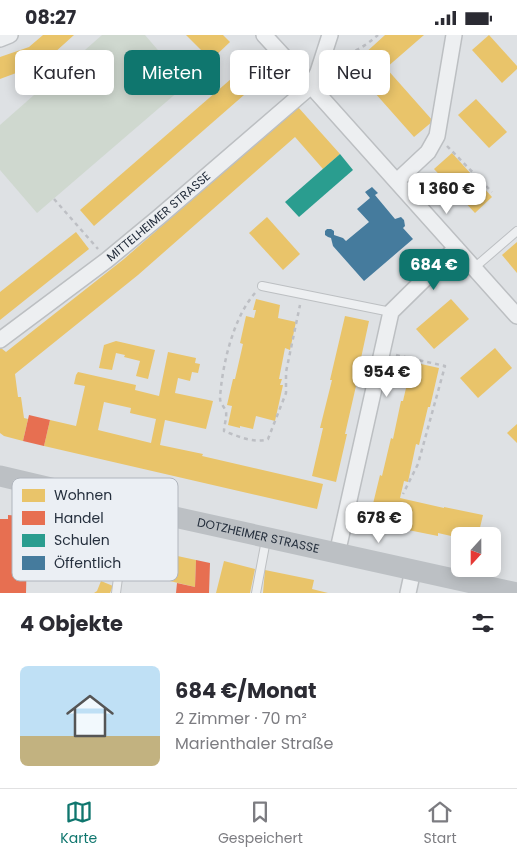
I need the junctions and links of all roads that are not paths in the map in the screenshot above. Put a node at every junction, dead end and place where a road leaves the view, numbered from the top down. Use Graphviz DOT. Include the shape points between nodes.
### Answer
graph roads {
  1 [pos="10,35"];
  2 [pos="264,35"];
  3 [pos="330,35"];
  4 [pos="454,35"];
  5 [pos="0,39"];
  6 [pos="312,85"];
  7 [pos="396,181"];
  8 [pos="517,231"];
  9 [pos="456,248"];
  10 [pos="474,269"];
  11 [pos="262,286"];
  12 [pos="391,312"];
  13 [pos="517,316"];
  14 [pos="0,340"];
  15 [pos="178,518"];
  16 [pos="267,538"];
  17 [pos="337,553"];
  18 [pos="413,570"];
  19 [pos="256,593"];
  20 [pos="408,593"];
  21 [pos="517,593"];
  1 -- 5 [label="street"];
  2 -- 6 [label="street"];
  3 -- 6 [label="street"];
  4 -- 7 [label="street" via="437,136 428,152"];
  6 -- 7 [label="street"];
  6 -- 14 [label="street, MITTELHEIMER STRASSE" via="107,260"];
  7 -- 9 [label="street"];
  8 -- 10 [label="lane"];
  9 -- 10 [label="street"];
  9 -- 12 [label="street"];
  10 -- 13 [label="street"];
  11 -- 12 [label="lane"];
  12 -- 17 [label="street"];
  15 -- 16 [label="main road, DOTZHEIMER STRASSE"];
  16 -- 17 [label="main road, DOTZHEIMER STRASSE"];
  16 -- 19 [label="lane"];
  17 -- 18 [label="main road, DOTZHEIMER STRASSE"];
  18 -- 20 [label="street"];
  18 -- 21 [label="main road, DOTZHEIMER STRASSE"];
}
